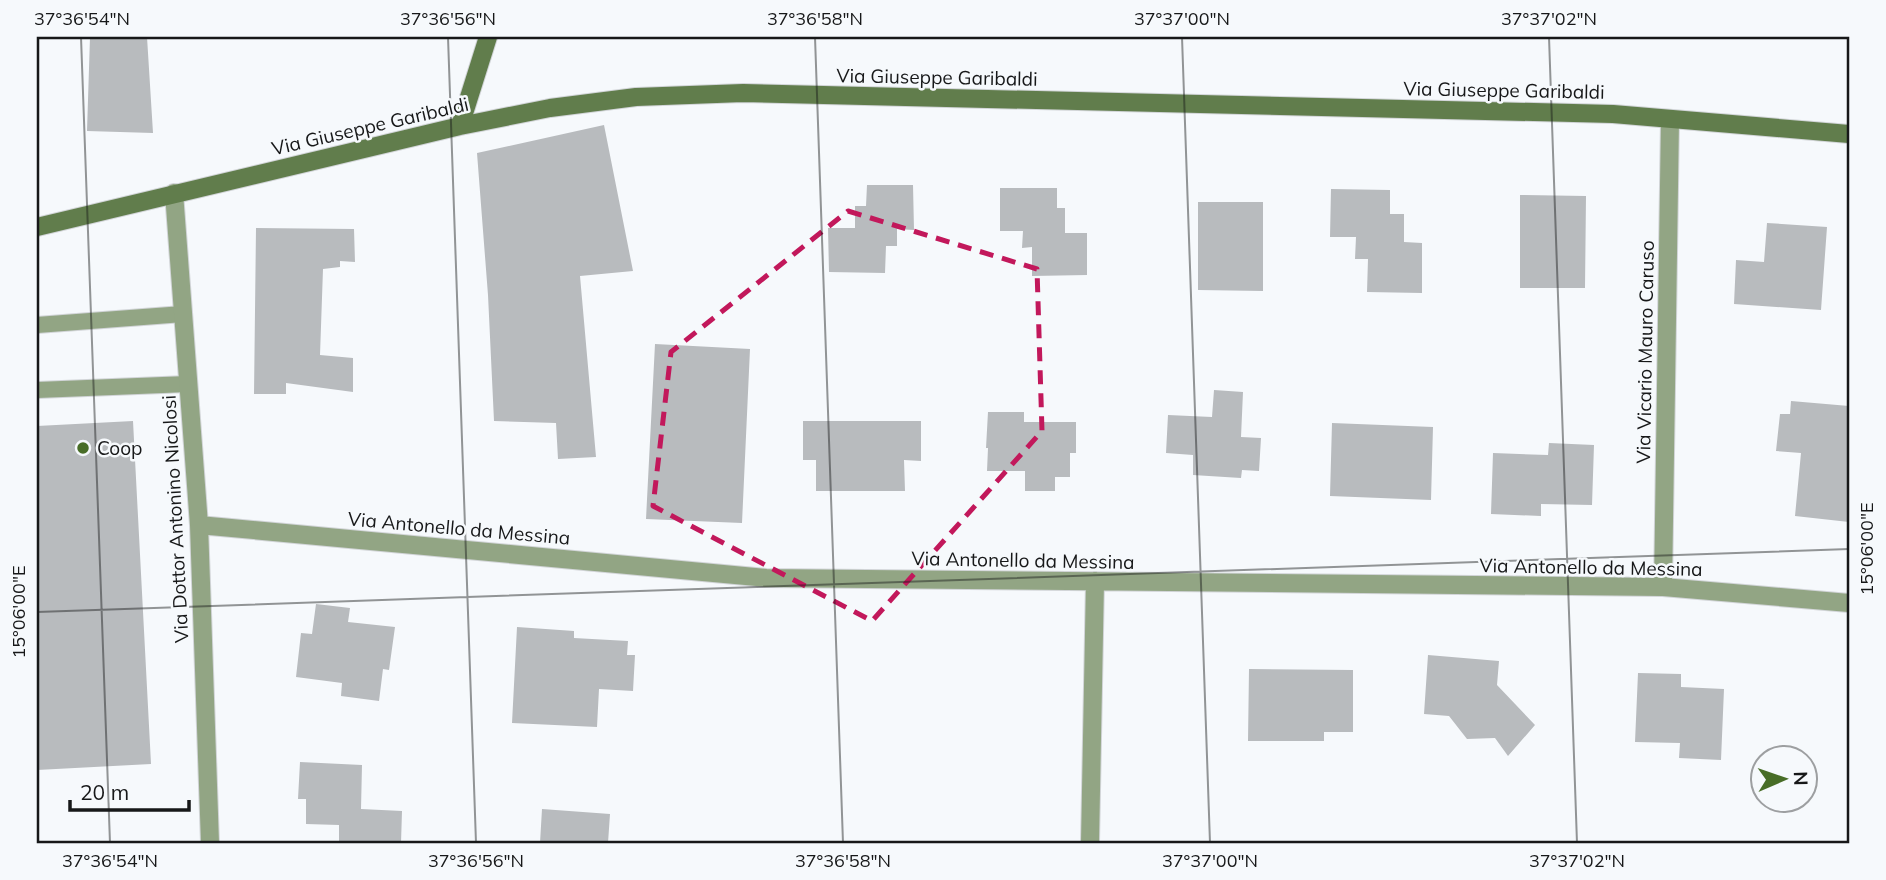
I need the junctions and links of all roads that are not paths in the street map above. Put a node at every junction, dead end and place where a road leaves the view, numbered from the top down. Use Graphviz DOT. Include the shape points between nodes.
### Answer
graph roads {
  1 [pos="488,37"];
  2 [pos="1670,118"];
  3 [pos="460,126"];
  4 [pos="1849,134"];
  5 [pos="174,193"];
  6 [pos="37,227"];
  7 [pos="183,314"];
  8 [pos="37,325"];
  9 [pos="188,384"];
  10 [pos="37,390"];
  11 [pos="199,526"];
  12 [pos="1096,581"];
  13 [pos="1663,587"];
  14 [pos="1849,603"];
  15 [pos="210,843"];
  16 [pos="1090,843"];
  1 -- 3 [label="main road"];
  2 -- 3 [label="main road, Via Giuseppe Garibaldi" via="743,93 636,97"];
  2 -- 4 [label="main road, Via Giuseppe Garibaldi"];
  2 -- 13 [label="street, Via Vicario Mauro Caruso"];
  3 -- 5 [label="main road, Via Giuseppe Garibaldi"];
  5 -- 6 [label="main road, Via Giuseppe Garibaldi"];
  5 -- 7 [label="street, Via Dottor Antonino Nicolosi"];
  7 -- 8 [label="lane"];
  7 -- 9 [label="street, Via Dottor Antonino Nicolosi"];
  9 -- 10 [label="lane"];
  9 -- 11 [label="street, Via Dottor Antonino Nicolosi"];
  11 -- 12 [label="street, Via Antonello da Messina" via="766,578"];
  11 -- 15 [label="street, Via Dottor Antonino Nicolosi"];
  12 -- 13 [label="street, Via Antonello da Messina"];
  12 -- 16 [label="street"];
  13 -- 14 [label="street, Via Antonello da Messina"];
}
